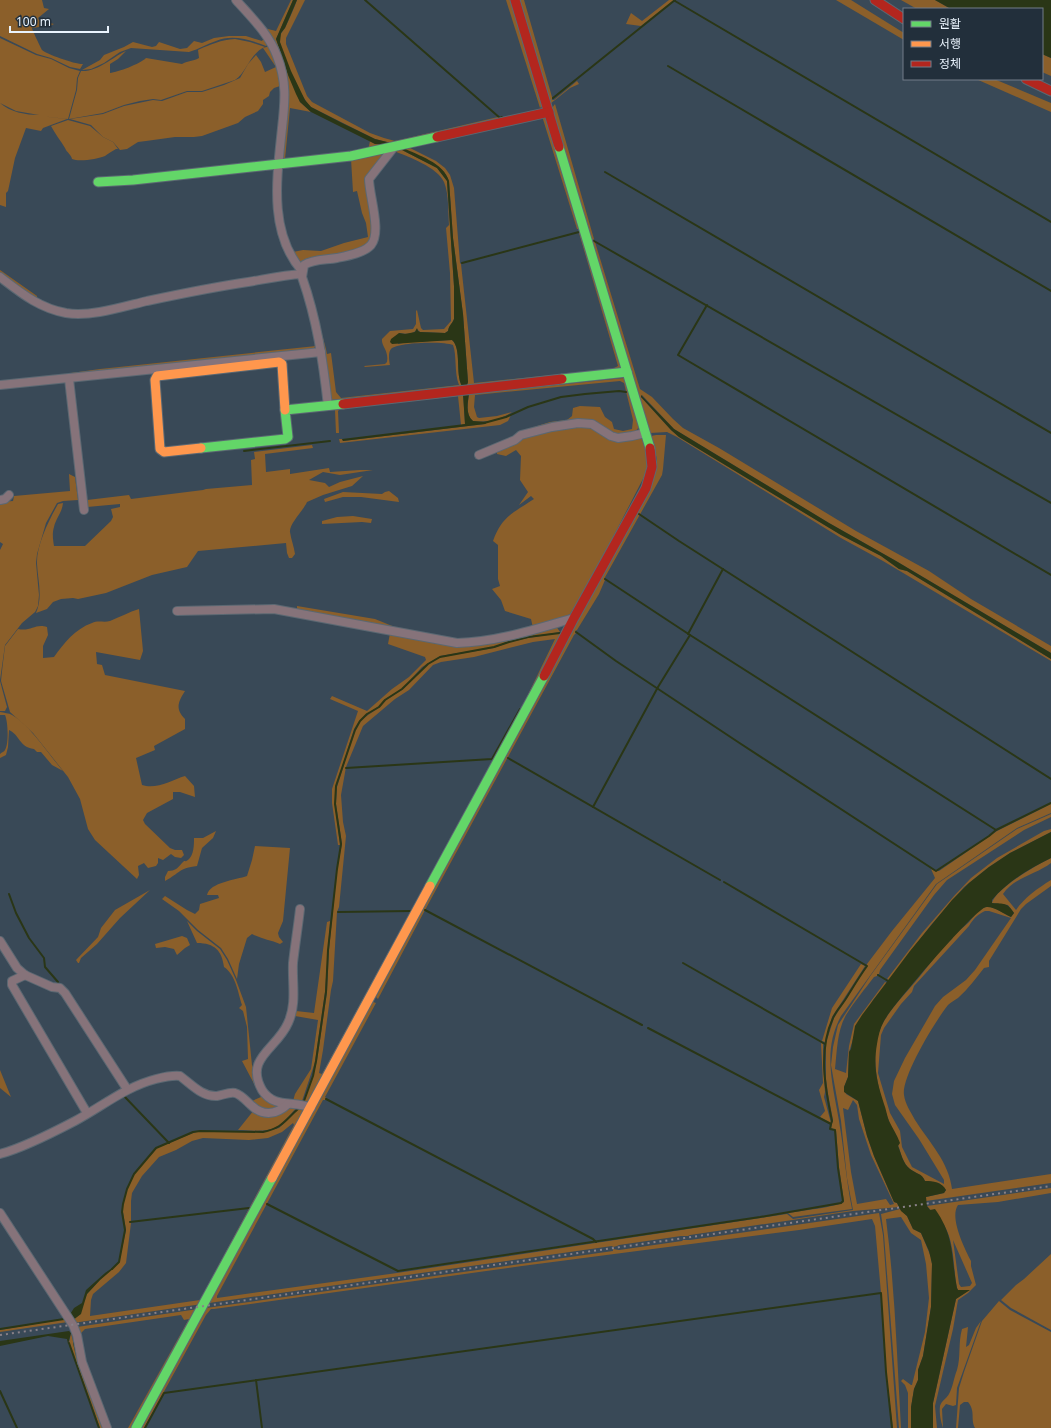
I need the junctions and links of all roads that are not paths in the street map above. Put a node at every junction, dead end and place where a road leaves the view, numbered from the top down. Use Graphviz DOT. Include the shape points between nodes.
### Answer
graph roads {
  1 [pos="236,0"];
  2 [pos="515,0"];
  3 [pos="875,0"];
  4 [pos="903,18"];
  5 [pos="1028,80"];
  6 [pos="1051,91"];
  7 [pos="548,112"];
  8 [pos="394,146"];
  9 [pos="279,163"];
  10 [pos="98,182"];
  11 [pos="302,273"];
  12 [pos="0,277"];
  13 [pos="321,352"];
  14 [pos="627,372"];
  15 [pos="69,379"];
  16 [pos="0,385"];
  17 [pos="328,406"];
  18 [pos="285,410"];
  19 [pos="645,433"];
  20 [pos="479,455"];
  21 [pos="9,495"];
  22 [pos="0,500"];
  23 [pos="84,510"];
  24 [pos="177,611"];
  25 [pos="574,618"];
  26 [pos="300,909"];
  27 [pos="0,941"];
  28 [pos="25,975"];
  29 [pos="127,1089"];
  30 [pos="288,1104"];
  31 [pos="311,1108"];
  32 [pos="86,1113"];
  33 [pos="0,1154"];
  34 [pos="0,1213"];
  35 [pos="107,1428"];
  36 [pos="136,1428"];
  1 -- 9 [label="street" via="266,35 282,72 286,93"];
  2 -- 7 [label="main road"];
  3 -- 4 [label="main road"];
  5 -- 6 [label="main road"];
  7 -- 8 [label="main road"];
  7 -- 14 [label="main road"];
  8 -- 9 [label="main road" via="351,156"];
  8 -- 11 [label="street" via="369,178 376,229 375,239 370,246 337,258 309,262 304,265"];
  9 -- 10 [label="main road"];
  9 -- 11 [label="street" via="278,202 282,238"];
  11 -- 12 [label="street" via="206,288 95,312 74,314 39,304"];
  11 -- 13 [label="street" via="315,317"];
  13 -- 15 [label="street"];
  13 -- 17 [label="street"];
  14 -- 17 [label="main road"];
  14 -- 19 [label="main road"];
  15 -- 16 [label="street"];
  15 -- 23 [label="street"];
  17 -- 18 [label="main road"];
  18 -- 18 [label="main road" via="288,437 285,439 164,452 160,449 155,380 156,376 279,362 282,364"];
  19 -- 20 [label="street" via="618,438 592,424 578,423 521,435"];
  19 -- 25 [label="main road" via="653,464 650,479"];
  21 -- 22 [label="street"];
  24 -- 25 [label="street" via="274,609 458,643 493,639"];
  25 -- 31 [label="main road"];
  26 -- 30 [label="street" via="293,964 293,1009 285,1030 258,1062 256,1072 266,1095 275,1102"];
  27 -- 28 [label="street" via="17,968"];
  28 -- 29 [label="street" via="60,988 65,993"];
  28 -- 32 [label="street" via="12,981 12,985"];
  29 -- 30 [label="street" via="140,1083 175,1075 208,1096 229,1093 240,1095 263,1113 277,1111"];
  29 -- 32 [label="street"];
  30 -- 31 [label="street" via="301,1104"];
  31 -- 36 [label="main road"];
  32 -- 33 [label="street" via="17,1149"];
  34 -- 35 [label="street" via="73,1325 82,1362"];
}
